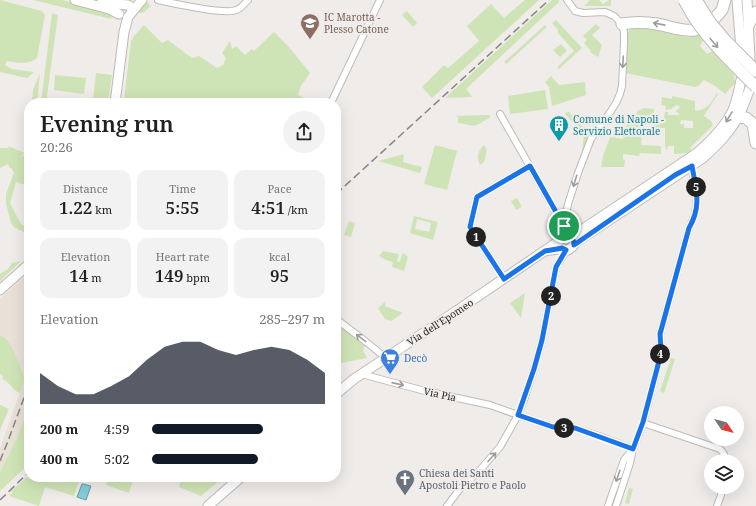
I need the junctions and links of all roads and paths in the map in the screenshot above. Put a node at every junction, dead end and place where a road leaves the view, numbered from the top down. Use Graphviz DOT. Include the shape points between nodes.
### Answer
graph roads {
  1 [pos="75,0"];
  2 [pos="97,0"];
  3 [pos="142,0"];
  4 [pos="158,0"];
  5 [pos="248,0"];
  6 [pos="380,0"];
  7 [pos="567,0"];
  8 [pos="684,0"];
  9 [pos="696,0"];
  10 [pos="726,0"];
  11 [pos="737,0"];
  12 [pos="748,0"];
  13 [pos="127,3"];
  14 [pos="756,12"];
  15 [pos="125,15"];
  16 [pos="714,18"];
  17 [pos="622,24"];
  18 [pos="749,24"];
  19 [pos="695,30"];
  20 [pos="741,49"];
  21 [pos="750,58"];
  22 [pos="756,71"];
  23 [pos="741,80"];
  24 [pos="753,87"];
  25 [pos="117,98"];
  26 [pos="333,98"];
  27 [pos="500,114"];
  28 [pos="738,117"];
  29 [pos="756,143"];
  30 [pos="530,166"];
  31 [pos="692,166"];
  32 [pos="565,239"];
  33 [pos="24,268"];
  34 [pos="504,279"];
  35 [pos="0,290"];
  36 [pos="341,323"];
  37 [pos="386,358"];
  38 [pos="361,374"];
  39 [pos="341,390"];
  40 [pos="518,415"];
  41 [pos="643,422"];
  42 [pos="633,449"];
  43 [pos="724,454"];
  44 [pos="235,482"];
  45 [pos="721,494"];
  46 [pos="208,506"];
  47 [pos="447,506"];
  48 [pos="608,506"];
  49 [pos="616,506"];
  50 [pos="717,506"];
  1 -- 15 [label="street"];
  2 -- 13 [label="street" via="112,4"];
  3 -- 15 [label="street"];
  4 -- 5 [label="street" via="230,12 237,10"];
  6 -- 26 [label="street"];
  7 -- 17 [label="street" via="575,10 583,13 604,12"];
  8 -- 24 [label="highway, one-way, bridge" via="714,44"];
  9 -- 22 [label="highway, bridge" via="724,40"];
  10 -- 16 [label="highway" via="722,10"];
  11 -- 20 [label="street"];
  12 -- 18 [label="street"];
  13 -- 15 [label="street" via="132,10"];
  14 -- 18 [label="highway"];
  15 -- 25 [label="street"];
  19 -- 17 [label="highway, one-way" via="646,22"];
  17 -- 32 [label="street, one-way" via="624,43 620,94 591,139 578,173 568,204"];
  18 -- 21 [label="street"];
  23 -- 32 [label="street, one-way" via="733,110 710,142"];
  24 -- 28 [label="street"];
  27 -- 30 [label="street"];
  28 -- 29 [label="highway" via="746,118 753,124"];
  28 -- 31 [label="street" via="717,145"];
  30 -- 32 [label="street"];
  30 -- 34 [label="street" via="477,197 470,227"];
  31 -- 32 [label="street"];
  31 -- 41 [label="street" via="697,204 660,334 661,350"];
  32 -- 34 [label="street, Via dell'Epomeo"];
  32 -- 40 [label="street" via="556,267 542,340"];
  33 -- 35 [label="street"];
  34 -- 37 [label="street, Via dell'Epomeo"];
  37 -- 36 [label="street, one-way"];
  37 -- 38 [label="street, Via dell'Epomeo"];
  38 -- 39 [label="street, Via dell'Epomeo"];
  38 -- 40 [label="street, Via Pia, one-way" via="490,405"];
  40 -- 42 [label="street, Via Pia" via="553,427 575,428"];
  47 -- 40 [label="street, one-way" via="500,447"];
  41 -- 42 [label="street"];
  41 -- 43 [label="street" via="720,449"];
  42 -- 48 [label="street, one-way" via="624,460"];
  42 -- 49 [label="street"];
  44 -- 46 [label="street"];
  45 -- 50 [label="street"];
}
